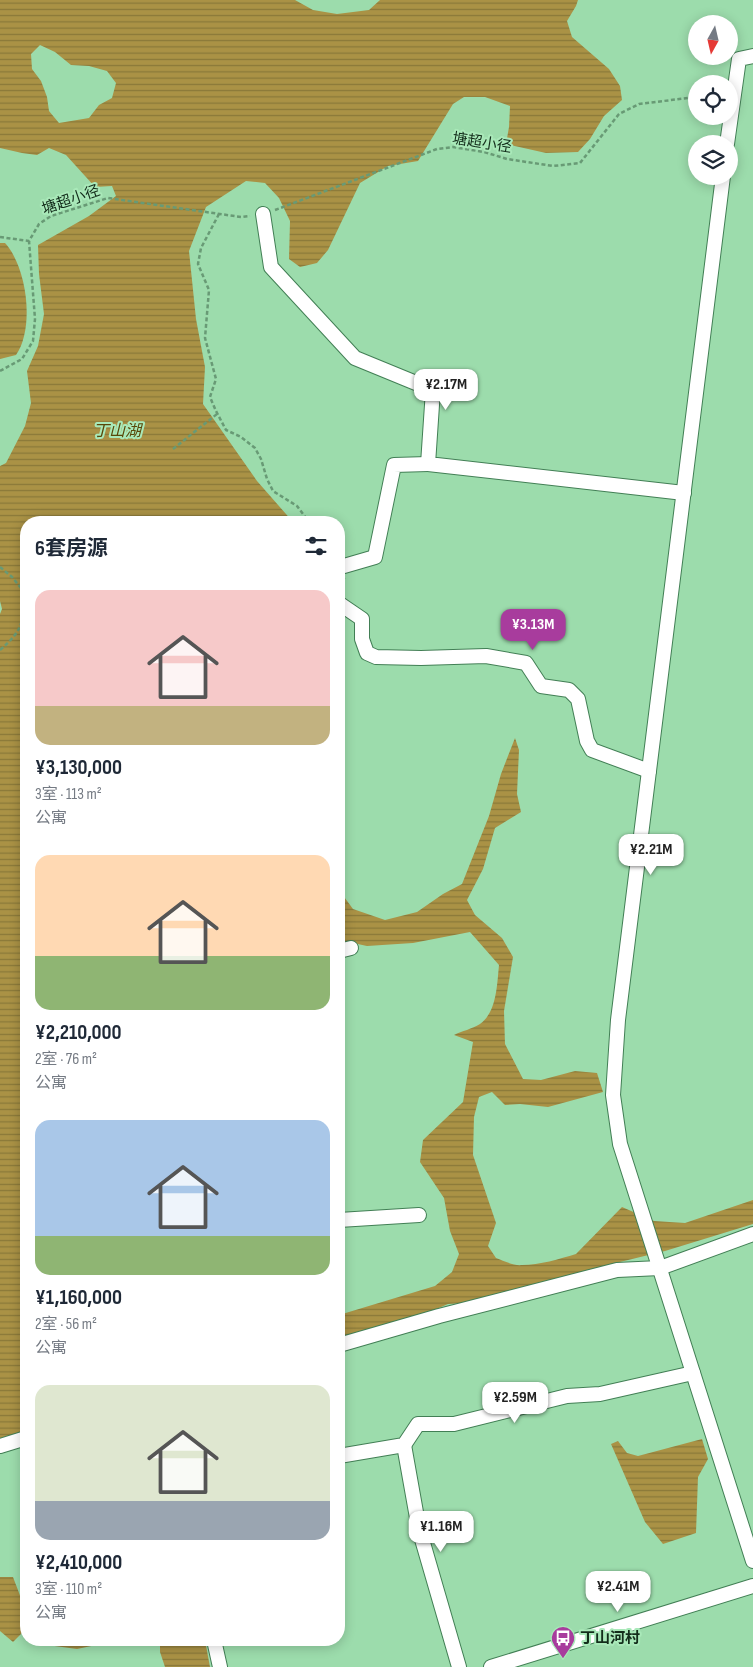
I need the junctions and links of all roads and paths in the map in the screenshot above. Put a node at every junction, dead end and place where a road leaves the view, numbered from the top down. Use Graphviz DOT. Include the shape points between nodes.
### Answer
graph roads {
  1 [pos="753,56"];
  2 [pos="688,98"];
  3 [pos="728,135"];
  4 [pos="722,185"];
  5 [pos="219,214"];
  6 [pos="263,214"];
  7 [pos="0,237"];
  8 [pos="29,241"];
  9 [pos="0,371"];
  10 [pos="218,414"];
  11 [pos="173,450"];
  12 [pos="428,464"];
  13 [pos="684,493"];
  14 [pos="304,516"];
  15 [pos="345,566"];
  16 [pos="0,567"];
  17 [pos="20,587"];
  18 [pos="345,602"];
  19 [pos="20,626"];
  20 [pos="0,650"];
  21 [pos="649,771"];
  22 [pos="419,1215"];
  23 [pos="345,1220"];
  24 [pos="753,1234"];
  25 [pos="660,1268"];
  26 [pos="345,1343"];
  27 [pos="693,1372"];
  28 [pos="20,1440"];
  29 [pos="404,1444"];
  30 [pos="0,1446"];
  31 [pos="345,1455"];
  32 [pos="753,1561"];
  33 [pos="753,1586"];
  34 [pos="215,1646"];
  35 [pos="496,1666"];
  36 [pos="220,1667"];
  37 [pos="459,1667"];
  1 -- 3 [label="street" via="739,59"];
  2 -- 6 [label="path, 塘超小径" via="639,104 619,114 580,163 553,166 461,148 437,149"];
  4 -- 13 [label="street"];
  5 -- 6 [label="path, 塘超小径" via="241,217"];
  5 -- 8 [label="path, 塘超小径" via="108,198 50,216 39,224"];
  5 -- 10 [label="path" via="201,248 198,264 209,290 205,338 216,379 210,397"];
  6 -- 12 [label="street" via="271,267 355,358 433,390"];
  7 -- 8 [label="path"];
  8 -- 9 [label="path" via="35,303 33,341 22,359"];
  10 -- 11 [label="path"];
  10 -- 14 [label="path" via="226,430 255,448 273,491 297,506"];
  12 -- 13 [label="street"];
  12 -- 15 [label="street" via="394,465 375,557"];
  13 -- 21 [label="street"];
  16 -- 17 [label="path"];
  18 -- 21 [label="street" via="362,619 362,639 367,653 376,657 486,656 526,664 541,686 570,690 578,699 592,750"];
  19 -- 20 [label="path"];
  21 -- 25 [label="street" via="618,1020 613,1095 620,1144"];
  22 -- 23 [label="street"];
  24 -- 25 [label="street"];
  25 -- 26 [label="street" via="617,1270"];
  25 -- 27 [label="street"];
  27 -- 29 [label="street" via="600,1394 567,1396 454,1424 418,1424"];
  27 -- 32 [label="street"];
  28 -- 30 [label="street"];
  29 -- 31 [label="street"];
  29 -- 37 [label="street" via="419,1529"];
  33 -- 35 [label="street"];
  34 -- 36 [label="street"];
}
